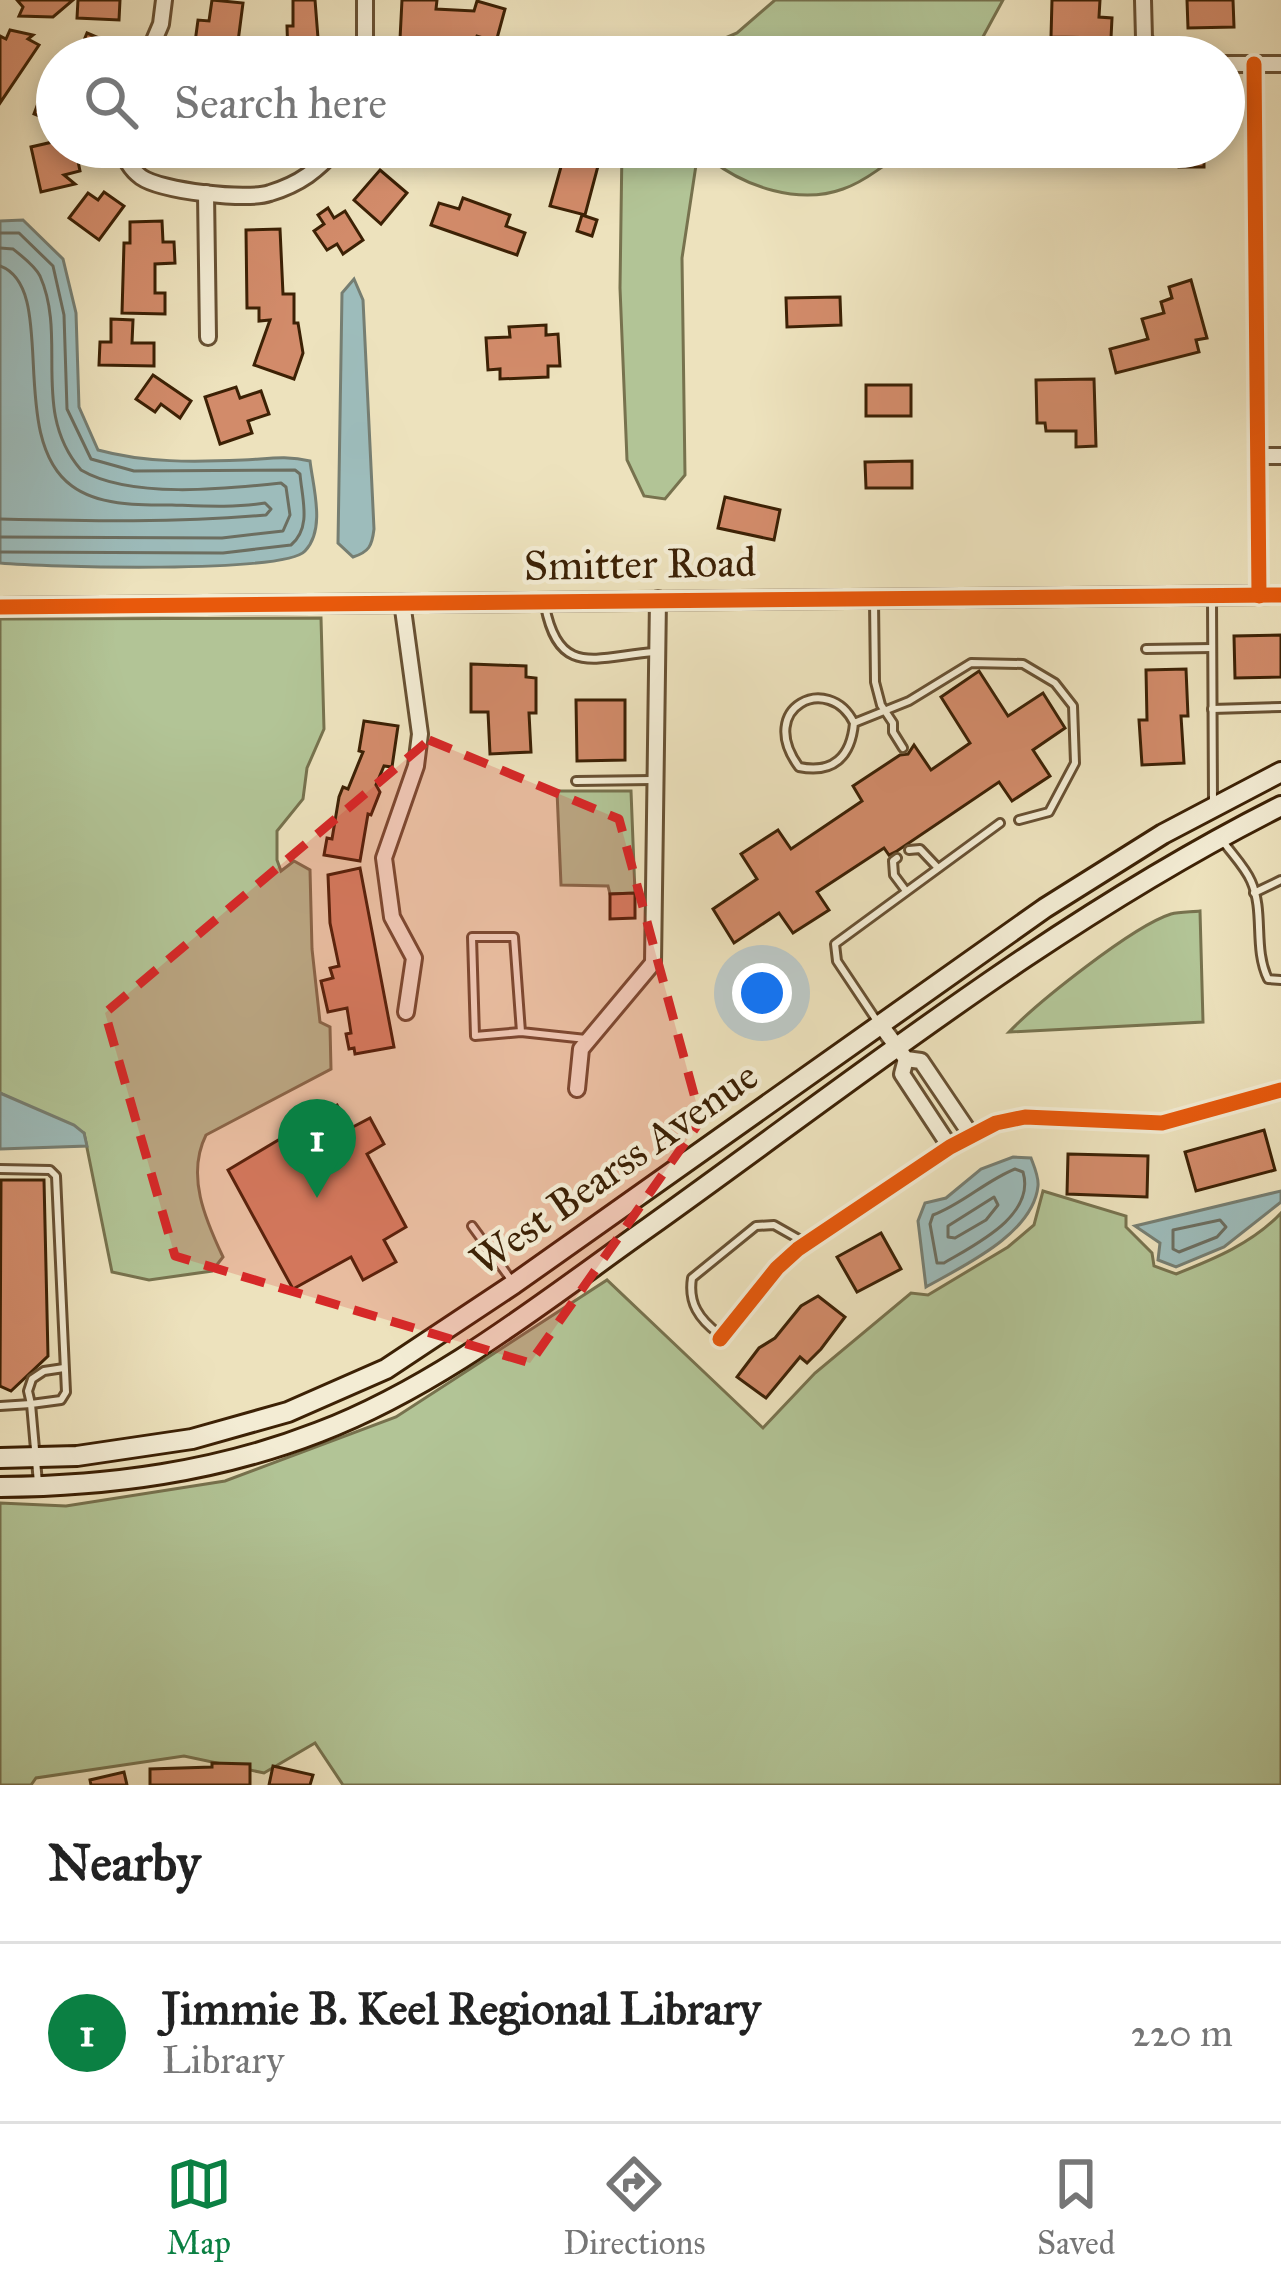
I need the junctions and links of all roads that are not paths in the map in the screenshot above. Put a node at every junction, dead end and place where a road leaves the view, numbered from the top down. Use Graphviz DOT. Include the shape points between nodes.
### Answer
graph roads {
  1 [pos="164,0"];
  2 [pos="365,0"];
  3 [pos="1143,0"];
  4 [pos="155,36"];
  5 [pos="365,36"];
  6 [pos="1144,36"];
  7 [pos="1245,64"];
  8 [pos="1254,64"];
  9 [pos="1281,64"];
  10 [pos="132,168"];
  11 [pos="319,168"];
  12 [pos="206,193"];
  13 [pos="208,338"];
  14 [pos="1258,456"];
  15 [pos="1281,456"];
  16 [pos="1281,595"];
  17 [pos="1212,596"];
  18 [pos="1259,596"];
  19 [pos="874,598"];
  20 [pos="658,599"];
  21 [pos="544,601"];
  22 [pos="402,602"];
  23 [pos="0,607"];
  24 [pos="1212,648"];
  25 [pos="1146,650"];
  26 [pos="657,652"];
  27 [pos="1281,707"];
  28 [pos="1212,709"];
  29 [pos="886,712"];
  30 [pos="854,723"];
  31 [pos="904,748"];
  32 [pos="1281,772"];
  33 [pos="656,780"];
  34 [pos="576,781"];
  35 [pos="1281,806"];
  36 [pos="1213,807"];
  37 [pos="1019,820"];
  38 [pos="1000,823"];
  39 [pos="1219,837"];
  40 [pos="909,850"];
  41 [pos="897,858"];
  42 [pos="938,868"];
  43 [pos="1281,880"];
  44 [pos="906,891"];
  45 [pos="1254,892"];
  46 [pos="1281,980"];
  47 [pos="406,1012"];
  48 [pos="880,1024"];
  49 [pos="521,1032"];
  50 [pos="590,1039"];
  51 [pos="902,1054"];
  52 [pos="577,1089"];
  53 [pos="1281,1090"];
  54 [pos="970,1135"];
  55 [pos="950,1147"];
  56 [pos="0,1169"];
  57 [pos="472,1226"];
  58 [pos="807,1243"];
  59 [pos="514,1284"];
  60 [pos="721,1337"];
  61 [pos="64,1368"];
  62 [pos="403,1394"];
  63 [pos="31,1404"];
  64 [pos="0,1406"];
  65 [pos="36,1457"];
  66 [pos="0,1458"];
  67 [pos="0,1487"];
  68 [pos="38,1487"];
  1 -- 4 [label="street"];
  2 -- 5 [label="street"];
  3 -- 6 [label="street"];
  7 -- 8 [label="street"];
  8 -- 9 [label="street"];
  8 -- 14 [label="street"];
  10 -- 12 [label="street" via="145,180"];
  11 -- 12 [label="street" via="265,195"];
  12 -- 13 [label="street"];
  14 -- 15 [label="street"];
  14 -- 18 [label="street"];
  16 -- 18 [label="street, Smitter Road"];
  17 -- 18 [label="street, Smitter Road"];
  17 -- 19 [label="street, Smitter Road"];
  17 -- 24 [label="lane"];
  19 -- 20 [label="street, Smitter Road"];
  19 -- 29 [label="lane" via="875,682"];
  20 -- 21 [label="street, Smitter Road"];
  20 -- 26 [label="street"];
  21 -- 22 [label="street, Smitter Road"];
  21 -- 26 [label="lane" via="550,634 568,655"];
  22 -- 23 [label="street, Smitter Road"];
  22 -- 47 [label="street" via="420,734 384,858 392,917 414,958"];
  24 -- 25 [label="lane"];
  24 -- 28 [label="lane"];
  26 -- 33 [label="street"];
  27 -- 28 [label="lane"];
  28 -- 36 [label="lane"];
  29 -- 30 [label="lane"];
  29 -- 31 [label="lane"];
  29 -- 37 [label="lane" via="971,662 1023,664 1054,683 1073,706 1075,763 1049,812"];
  30 -- 30 [label="lane" via="830,700 795,705 785,717 789,752 799,766 833,766 847,754"];
  32 -- 36 [label="main road, West Bearss Avenue"];
  33 -- 34 [label="lane"];
  33 -- 50 [label="street" via="653,963"];
  35 -- 39 [label="main road, West Bearss Avenue"];
  36 -- 48 [label="main road, West Bearss Avenue" via="1059,898"];
  38 -- 42 [label="lane"];
  39 -- 45 [label="lane"];
  39 -- 51 [label="main road, West Bearss Avenue" via="1041,945"];
  40 -- 42 [label="lane" via="926,852"];
  41 -- 44 [label="lane" via="894,874"];
  42 -- 44 [label="lane"];
  43 -- 45 [label="lane"];
  44 -- 48 [label="lane" via="835,944 837,962"];
  45 -- 46 [label="lane" via="1260,962 1268,979"];
  48 -- 51 [label="street"];
  48 -- 59 [label="main road, West Bearss Avenue"];
  49 -- 49 [label="lane" via="514,937 472,937 475,1036"];
  49 -- 50 [label="lane"];
  50 -- 52 [label="street" via="581,1049"];
  51 -- 54 [label="street" via="921,1061"];
  51 -- 55 [label="street" via="902,1074"];
  51 -- 62 [label="main road, West Bearss Avenue"];
  53 -- 54 [label="street" via="1162,1123 1025,1117"];
  54 -- 55 [label="street"];
  55 -- 58 [label="street"];
  56 -- 61 [label="lane" via="56,1175"];
  57 -- 59 [label="lane"];
  58 -- 60 [label="street"];
  58 -- 60 [label="lane" via="774,1225 756,1226 692,1278 697,1313"];
  59 -- 62 [label="main road" via="507,1314 416,1375"];
  59 -- 65 [label="main road, West Bearss Avenue" via="386,1369 288,1412 162,1445"];
  61 -- 63 [label="lane" via="32,1379"];
  61 -- 63 [label="lane" via="65,1397"];
  62 -- 68 [label="main road, West Bearss Avenue" via="238,1459 118,1482"];
  63 -- 64 [label="lane"];
  63 -- 65 [label="lane"];
  65 -- 66 [label="main road, West Bearss Avenue"];
  65 -- 68 [label="lane"];
  67 -- 68 [label="main road, West Bearss Avenue"];
}
